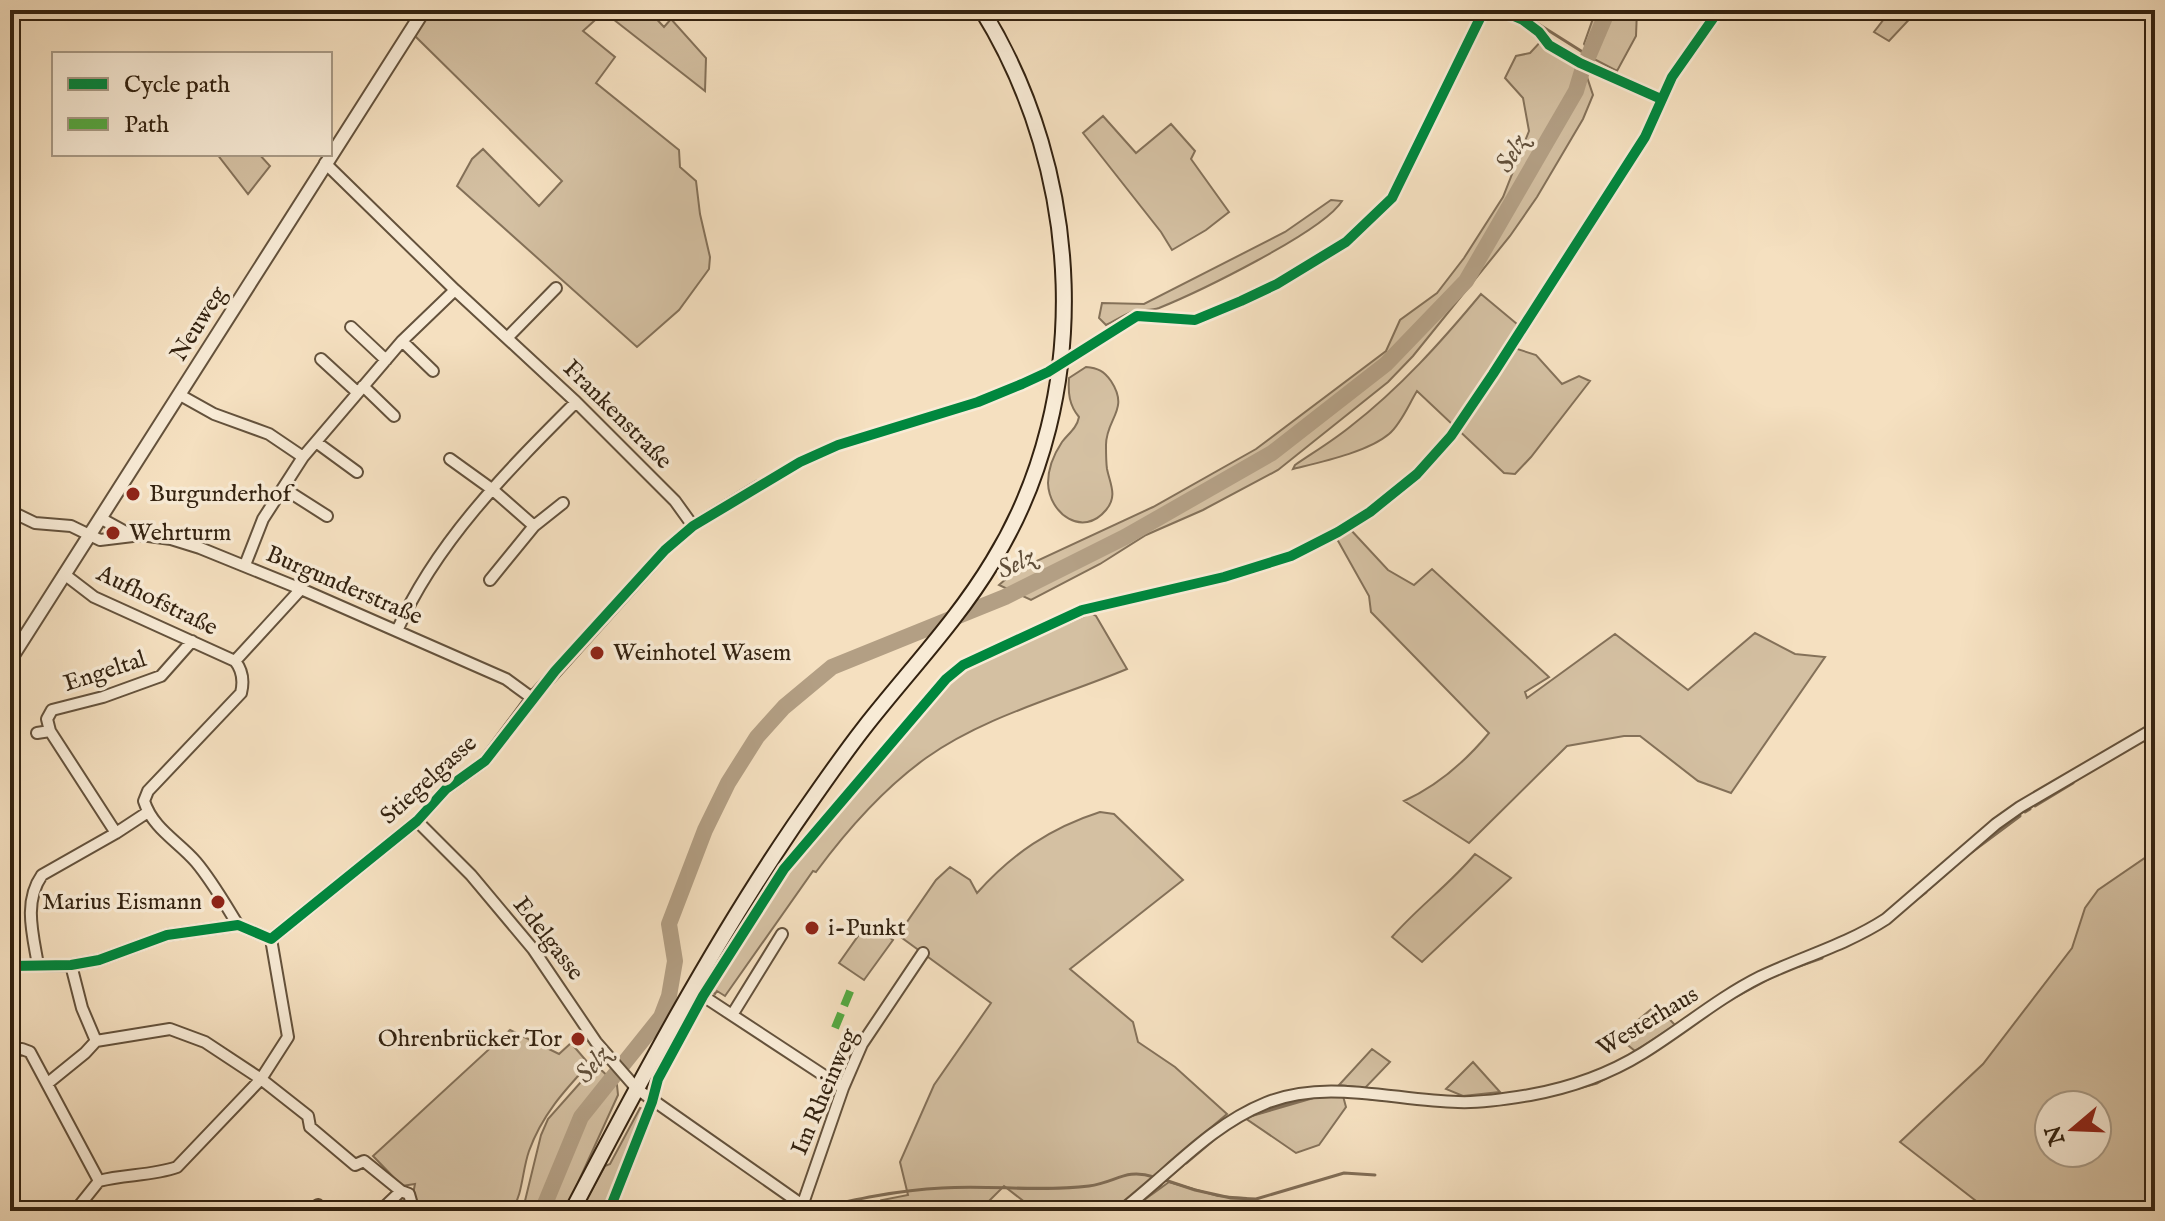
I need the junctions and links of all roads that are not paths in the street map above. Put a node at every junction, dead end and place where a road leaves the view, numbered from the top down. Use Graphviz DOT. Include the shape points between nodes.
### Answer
graph roads {
  1 [pos="424,10"];
  2 [pos="982,10"];
  3 [pos="332,152"];
  4 [pos="330,156"];
  5 [pos="325,163"];
  6 [pos="556,288"];
  7 [pos="455,290"];
  8 [pos="351,327"];
  9 [pos="508,337"];
  10 [pos="402,341"];
  11 [pos="321,359"];
  12 [pos="386,360"];
  13 [pos="433,371"];
  14 [pos="360,389"];
  15 [pos="180,395"];
  16 [pos="576,402"];
  17 [pos="394,416"];
  18 [pos="316,442"];
  19 [pos="303,457"];
  20 [pos="450,459"];
  21 [pos="357,472"];
  22 [pos="759,486"];
  23 [pos="283,488"];
  24 [pos="493,490"];
  25 [pos="563,503"];
  26 [pos="10,511"];
  27 [pos="327,516"];
  28 [pos="100,518"];
  29 [pos="534,526"];
  30 [pos="693,526"];
  31 [pos="89,535"];
  32 [pos="131,535"];
  33 [pos="245,565"];
  34 [pos="64,574"];
  35 [pos="490,580"];
  36 [pos="301,589"];
  37 [pos="397,631"];
  38 [pos="192,641"];
  39 [pos="10,660"];
  40 [pos="235,661"];
  41 [pos="532,698"];
  42 [pos="2155,728"];
  43 [pos="50,731"];
  44 [pos="37,733"];
  45 [pos="148,812"];
  46 [pos="417,821"];
  47 [pos="116,833"];
  48 [pos="238,925"];
  49 [pos="782,934"];
  50 [pos="271,939"];
  51 [pos="923,953"];
  52 [pos="38,965"];
  53 [pos="71,965"];
  54 [pos="10,966"];
  55 [pos="703,996"];
  56 [pos="732,1015"];
  57 [pos="96,1041"];
  58 [pos="10,1051"];
  59 [pos="261,1079"];
  60 [pos="48,1083"];
  61 [pos="843,1088"];
  62 [pos="637,1089"];
  63 [pos="99,1181"];
  64 [pos="401,1191"];
  65 [pos="801,1208"];
  66 [pos="75,1211"];
  67 [pos="380,1211"];
  68 [pos="410,1211"];
  69 [pos="572,1211"];
  70 [pos="1121,1211"];
  1 -- 3 [label="street, Neuweg"];
  2 -- 62 [label="main road" via="1025,95 1049,174 1062,249 1063,339 1052,416 1038,466 992,564 838,762 767,866"];
  4 -- 5 [label="street, Neuweg"];
  5 -- 7 [label="street, Frankenstraße"];
  5 -- 15 [label="street, Neuweg"];
  6 -- 9 [label="street"];
  7 -- 9 [label="street, Frankenstraße"];
  7 -- 10 [label="street"];
  8 -- 12 [label="street"];
  9 -- 16 [label="street, Frankenstraße"];
  10 -- 12 [label="street"];
  10 -- 13 [label="street"];
  11 -- 14 [label="street"];
  12 -- 14 [label="street"];
  14 -- 17 [label="street"];
  14 -- 18 [label="street"];
  15 -- 19 [label="street" via="269,434"];
  15 -- 28 [label="street, Neuweg"];
  16 -- 24 [label="street"];
  16 -- 30 [label="street, Frankenstraße" via="675,501"];
  18 -- 19 [label="street"];
  18 -- 21 [label="street"];
  19 -- 23 [label="street"];
  20 -- 24 [label="street"];
  22 -- 30 [label="street, Stiegelgasse"];
  23 -- 27 [label="street"];
  23 -- 33 [label="street" via="263,519"];
  24 -- 29 [label="street"];
  24 -- 37 [label="street" via="411,599"];
  25 -- 29 [label="street"];
  26 -- 31 [label="street, Burgunderstraße" via="28,521 71,526"];
  28 -- 31 [label="street, Neuweg"];
  28 -- 32 [label="street, Burgunderstraße"];
  29 -- 35 [label="street"];
  30 -- 41 [label="street, Stiegelgasse" via="665,550"];
  31 -- 32 [label="street, Burgunderstraße" via="106,541"];
  31 -- 34 [label="street, Neuweg"];
  32 -- 33 [label="street, Burgunderstraße" via="171,539"];
  33 -- 36 [label="street, Burgunderstraße"];
  34 -- 38 [label="street, Aufhofstraße" via="94,597"];
  34 -- 39 [label="street, Neuweg"];
  36 -- 37 [label="street, Burgunderstraße"];
  36 -- 40 [label="street, Aufhofstraße"];
  37 -- 41 [label="street, Burgunderstraße" via="506,679"];
  38 -- 40 [label="street, Aufhofstraße"];
  38 -- 43 [label="street, Engeltal" via="161,676 52,710 47,719"];
  40 -- 45 [label="street, Aufhofstraße" via="243,678 241,693 148,791"];
  41 -- 46 [label="street, Stiegelgasse" via="485,761 446,789"];
  42 -- 70 [label="street, Westerhaus" via="2020,807 1867,931 1759,978 1614,1068 1530,1095 1481,1101 1361,1093 1308,1093 1269,1101 1191,1149"];
  43 -- 44 [label="street"];
  43 -- 47 [label="street"];
  45 -- 47 [label="street"];
  45 -- 48 [label="street" via="195,860"];
  46 -- 50 [label="street, Stiegelgasse"];
  46 -- 62 [label="street, Edelgasse" via="533,949 607,1056"];
  47 -- 52 [label="street" via="38,881 29,915"];
  48 -- 50 [label="street"];
  48 -- 53 [label="street" via="167,935"];
  49 -- 56 [label="street"];
  50 -- 59 [label="street" via="288,1037"];
  51 -- 61 [label="street, Im Rheinweg" via="862,1044"];
  52 -- 53 [label="street"];
  52 -- 54 [label="street"];
  53 -- 57 [label="street"];
  55 -- 56 [label="street"];
  56 -- 61 [label="street"];
  57 -- 59 [label="street" via="170,1029 205,1042"];
  57 -- 60 [label="street"];
  58 -- 60 [label="street" via="26,1049"];
  59 -- 63 [label="street" via="177,1167"];
  59 -- 64 [label="street" via="308,1116 310,1127 355,1165 364,1161"];
  60 -- 63 [label="street"];
  61 -- 65 [label="street, Im Rheinweg"];
  62 -- 65 [label="street, Edelgasse"];
  62 -- 69 [label="main road"];
  63 -- 66 [label="street"];
  64 -- 67 [label="street"];
  64 -- 68 [label="street" via="412,1198"];
}
